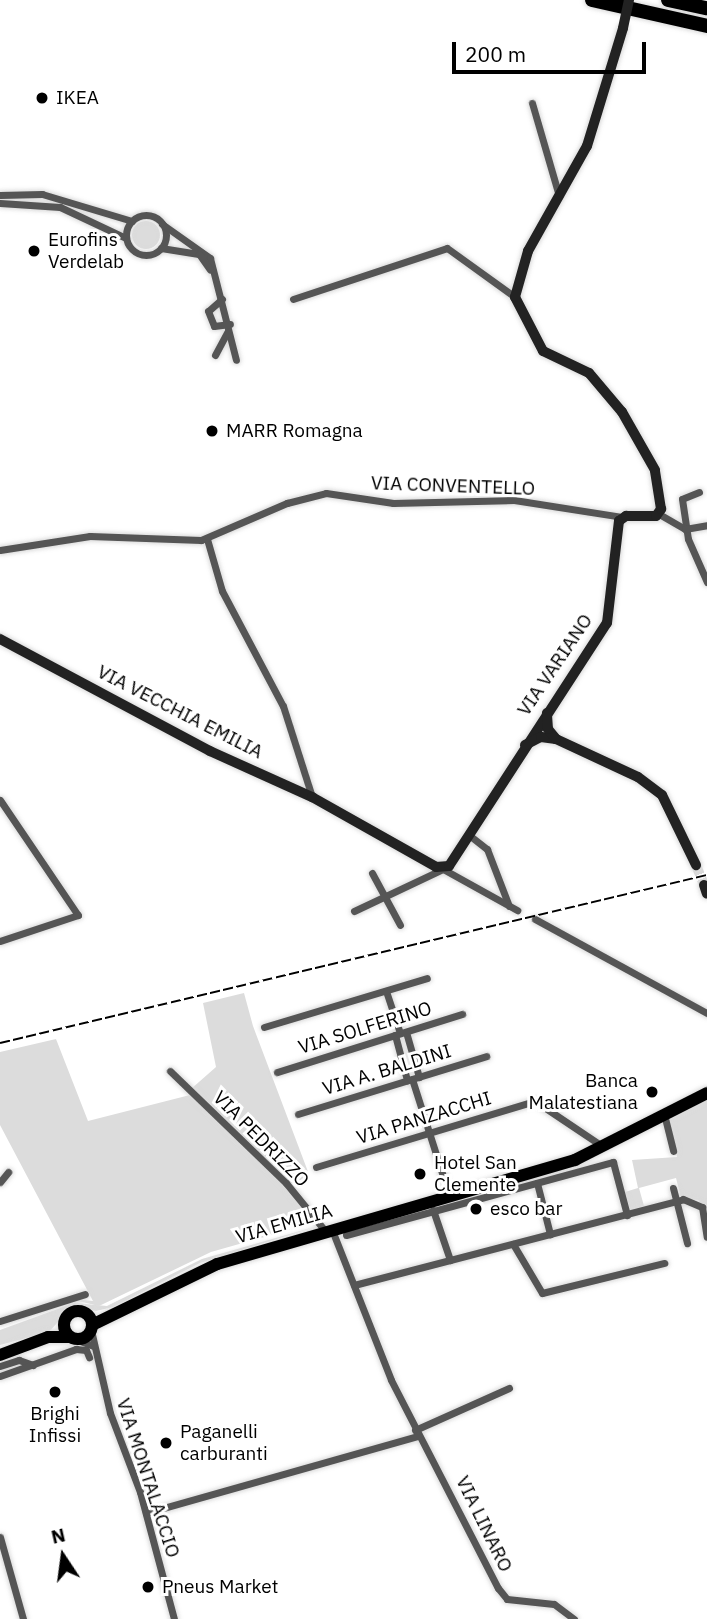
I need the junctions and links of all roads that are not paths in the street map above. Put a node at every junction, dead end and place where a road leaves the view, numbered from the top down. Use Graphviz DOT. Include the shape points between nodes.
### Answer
graph roads {
  1 [pos="592,0"];
  2 [pos="629,0"];
  3 [pos="668,0"];
  4 [pos="707,8"];
  5 [pos="707,26"];
  6 [pos="532,103"];
  7 [pos="555,181"];
  8 [pos="569,184"];
  9 [pos="0,195"];
  10 [pos="560,201"];
  11 [pos="0,203"];
  12 [pos="132,221"];
  13 [pos="163,224"];
  14 [pos="126,238"];
  15 [pos="161,248"];
  16 [pos="515,297"];
  17 [pos="293,299"];
  18 [pos="221,300"];
  19 [pos="228,325"];
  20 [pos="215,355"];
  21 [pos="236,360"];
  22 [pos="698,492"];
  23 [pos="659,513"];
  24 [pos="622,517"];
  25 [pos="707,525"];
  26 [pos="685,529"];
  27 [pos="207,539"];
  28 [pos="0,550"];
  29 [pos="707,582"];
  30 [pos="0,639"];
  31 [pos="541,732"];
  32 [pos="312,797"];
  33 [pos="0,800"];
  34 [pos="470,835"];
  35 [pos="696,865"];
  36 [pos="443,869"];
  37 [pos="372,873"];
  38 [pos="385,897"];
  39 [pos="509,906"];
  40 [pos="517,910"];
  41 [pos="354,911"];
  42 [pos="535,919"];
  43 [pos="400,925"];
  44 [pos="0,941"];
  45 [pos="427,978"];
  46 [pos="386,991"];
  47 [pos="707,1013"];
  48 [pos="463,1014"];
  49 [pos="264,1027"];
  50 [pos="400,1033"];
  51 [pos="486,1056"];
  52 [pos="170,1071"];
  53 [pos="277,1072"];
  54 [pos="413,1078"];
  55 [pos="707,1093"];
  56 [pos="298,1114"];
  57 [pos="664,1114"];
  58 [pos="429,1133"];
  59 [pos="602,1146"];
  60 [pos="673,1151"];
  61 [pos="577,1166"];
  62 [pos="316,1167"];
  63 [pos="8,1172"];
  64 [pos="0,1182"];
  65 [pos="537,1183"];
  66 [pos="673,1188"];
  67 [pos="480,1191"];
  68 [pos="449,1195"];
  69 [pos="676,1201"];
  70 [pos="433,1210"];
  71 [pos="627,1215"];
  72 [pos="329,1231"];
  73 [pos="550,1234"];
  74 [pos="346,1236"];
  75 [pos="707,1237"];
  76 [pos="687,1242"];
  77 [pos="513,1244"];
  78 [pos="450,1260"];
  79 [pos="664,1263"];
  80 [pos="354,1285"];
  81 [pos="85,1294"];
  82 [pos="85,1313"];
  83 [pos="106,1314"];
  84 [pos="65,1320"];
  85 [pos="0,1321"];
  86 [pos="91,1328"];
  87 [pos="48,1337"];
  88 [pos="73,1338"];
  89 [pos="93,1346"];
  90 [pos="0,1355"];
  91 [pos="89,1357"];
  92 [pos="34,1365"];
  93 [pos="0,1366"];
  94 [pos="0,1376"];
  95 [pos="509,1388"];
  96 [pos="416,1433"];
  97 [pos="146,1513"];
  98 [pos="0,1537"];
  99 [pos="23,1619"];
  100 [pos="174,1619"];
  101 [pos="574,1619"];
  1 -- 5 [label="highway"];
  2 -- 8 [label="street, bridge" via="605,101"];
  3 -- 4 [label="highway"];
  6 -- 7 [label="street"];
  7 -- 8 [label="street"];
  7 -- 10 [label="street"];
  8 -- 10 [label="street"];
  9 -- 12 [label="street" via="43,194"];
  10 -- 16 [label="street" via="528,251"];
  11 -- 14 [label="street" via="60,206"];
  12 -- 13 [label="street" via="148,215"];
  12 -- 14 [label="street"];
  13 -- 15 [label="street"];
  13 -- 18 [label="street" via="206,252"];
  14 -- 15 [label="street" via="137,253"];
  15 -- 18 [label="street" via="199,254"];
  16 -- 17 [label="street" via="447,248"];
  16 -- 23 [label="street" via="543,351 602,384 640,439 660,488"];
  18 -- 19 [label="street"];
  18 -- 19 [label="street" via="208,310 215,326"];
  19 -- 20 [label="street" via="225,344"];
  19 -- 21 [label="street"];
  22 -- 26 [label="street" via="682,499"];
  23 -- 24 [label="street"];
  23 -- 26 [label="street"];
  24 -- 27 [label="street, VIA CONVENTELLO" via="514,500 393,503 326,493 287,503"];
  24 -- 31 [label="street, VIA VARIANO" via="607,623 547,711"];
  25 -- 26 [label="street"];
  26 -- 29 [label="street"];
  27 -- 28 [label="street, VIA CONVENTELLO" via="90,536"];
  27 -- 32 [label="street" via="222,591 284,706"];
  30 -- 32 [label="street, VIA VECCHIA EMILIA" via="210,751"];
  31 -- 34 [label="street, VIA VARIANO" via="523,747"];
  31 -- 35 [label="street" via="638,776 662,795"];
  32 -- 36 [label="street, VIA VECCHIA EMILIA"];
  33 -- 44 [label="street" via="75,907 75,920"];
  34 -- 36 [label="street, VIA VARIANO"];
  34 -- 39 [label="street" via="487,849"];
  36 -- 38 [label="street"];
  36 -- 39 [label="street"];
  37 -- 38 [label="street"];
  38 -- 41 [label="street"];
  38 -- 43 [label="street"];
  39 -- 40 [label="street"];
  42 -- 47 [label="street"];
  45 -- 46 [label="street"];
  46 -- 49 [label="street"];
  46 -- 50 [label="street"];
  48 -- 50 [label="street, VIA SOLFERINO"];
  50 -- 53 [label="street, VIA SOLFERINO"];
  50 -- 54 [label="street"];
  50 -- 54 [label="street"];
  51 -- 54 [label="street, VIA A. BALDINI"];
  52 -- 72 [label="street, VIA PEDRIZZO"];
  54 -- 56 [label="street, VIA A. BALDINI"];
  54 -- 58 [label="street"];
  55 -- 57 [label="main road, VIA EMILIA"];
  57 -- 59 [label="main road, VIA EMILIA"];
  57 -- 60 [label="street"];
  58 -- 59 [label="street, VIA PANZACCHI" via="541,1104"];
  58 -- 62 [label="street, VIA PANZACCHI"];
  58 -- 68 [label="street"];
  59 -- 61 [label="main road, VIA EMILIA"];
  61 -- 65 [label="street, VIA EMILIA"];
  61 -- 67 [label="main road, VIA EMILIA"];
  61 -- 71 [label="street" via="613,1162"];
  63 -- 64 [label="street"];
  65 -- 67 [label="street, VIA EMILIA"];
  65 -- 73 [label="street"];
  66 -- 69 [label="street"];
  67 -- 68 [label="main road, VIA EMILIA"];
  67 -- 70 [label="street, VIA EMILIA"];
  68 -- 72 [label="main road, VIA EMILIA"];
  69 -- 71 [label="street"];
  69 -- 75 [label="street" via="699,1203"];
  69 -- 76 [label="street"];
  70 -- 74 [label="street, VIA EMILIA"];
  70 -- 78 [label="street"];
  71 -- 73 [label="street"];
  72 -- 80 [label="street, VIA LINARO"];
  72 -- 83 [label="main road, VIA EMILIA" via="217,1264"];
  73 -- 77 [label="street"];
  77 -- 78 [label="street"];
  77 -- 79 [label="street" via="542,1293"];
  78 -- 80 [label="street"];
  80 -- 96 [label="street, VIA LINARO"];
  81 -- 85 [label="street"];
  82 -- 83 [label="main road, VIA EMILIA"];
  82 -- 84 [label="main road, VIA EMILIA" via="75,1311"];
  82 -- 86 [label="main road"];
  83 -- 86 [label="main road, VIA EMILIA"];
  84 -- 87 [label="main road, VIA EMILIA"];
  84 -- 88 [label="main road"];
  86 -- 88 [label="main road, VIA EMILIA"];
  86 -- 89 [label="street, VIA MONTALACCIO"];
  87 -- 88 [label="main road, VIA EMILIA"];
  87 -- 90 [label="main road, VIA EMILIA"];
  88 -- 89 [label="street"];
  89 -- 97 [label="street, VIA MONTALACCIO"];
  91 -- 92 [label="street" via="82,1348"];
  92 -- 93 [label="street" via="19,1360"];
  92 -- 94 [label="street"];
  95 -- 96 [label="street"];
  96 -- 97 [label="street"];
  96 -- 101 [label="street, VIA LINARO" via="502,1594 517,1602 554,1604"];
  97 -- 100 [label="street, VIA MONTALACCIO"];
  98 -- 99 [label="street"];
}
